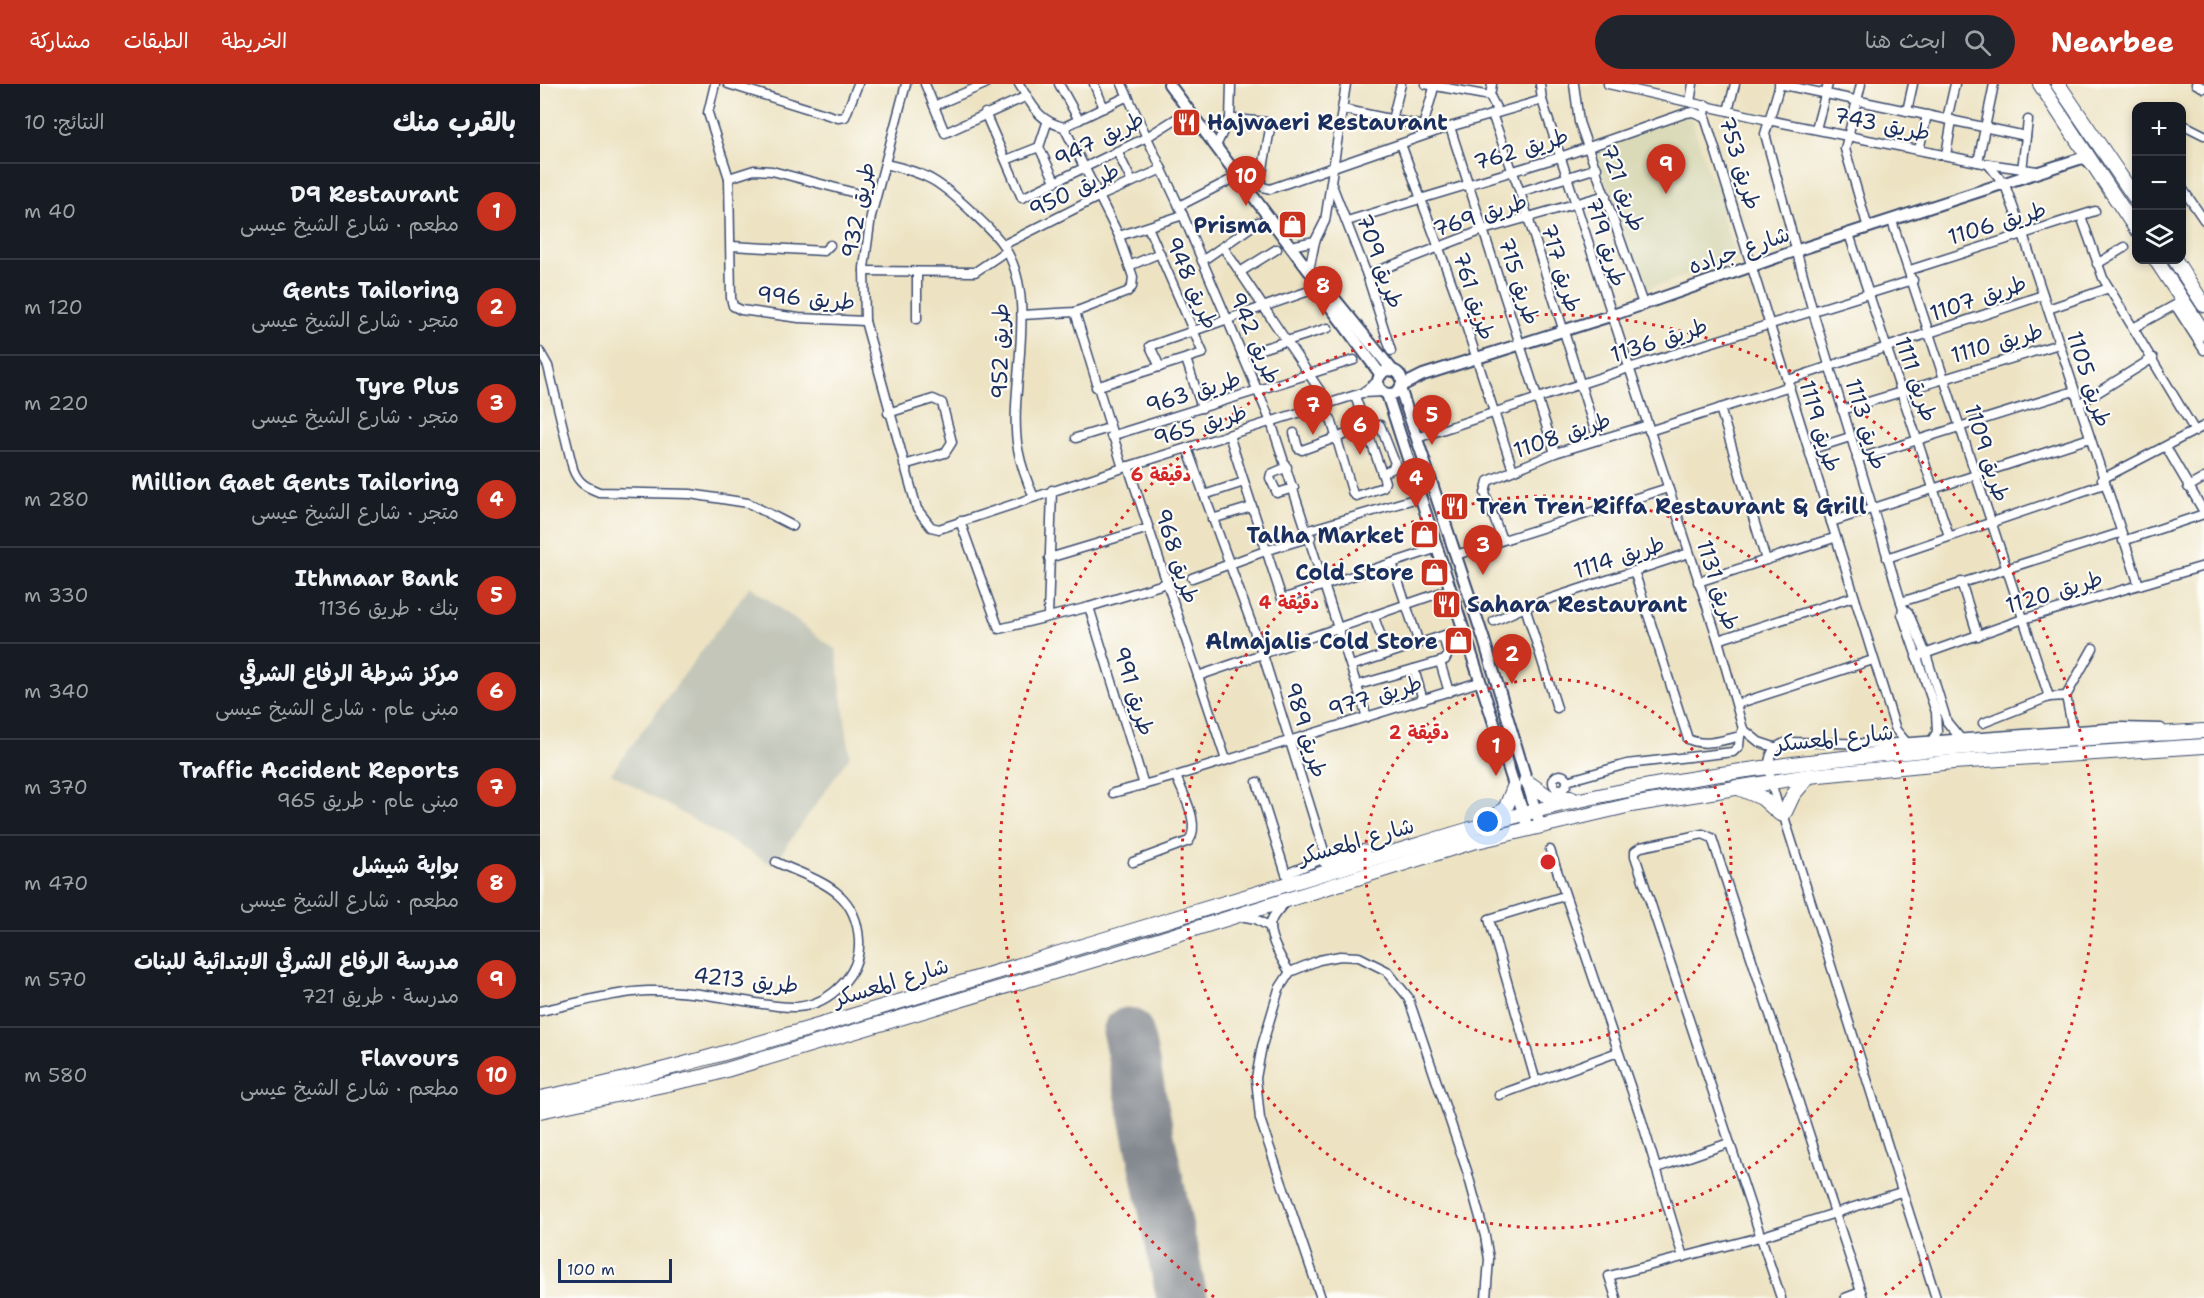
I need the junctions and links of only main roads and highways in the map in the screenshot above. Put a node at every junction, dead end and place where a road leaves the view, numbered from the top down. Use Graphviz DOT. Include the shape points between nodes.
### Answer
graph roads {
  1 [pos="2040,84"];
  2 [pos="2058,84"];
  3 [pos="2070,84"];
  4 [pos="2098,138"];
  5 [pos="2132,193"];
  6 [pos="2132,223"];
  7 [pos="2159,264"];
  8 [pos="2178,264"];
  9 [pos="2204,304"];
  10 [pos="2204,333"];
  11 [pos="2197,731"];
  12 [pos="2204,746"];
  13 [pos="1809,776"];
  14 [pos="1734,786"];
  15 [pos="1588,798"];
  16 [pos="1532,820"];
  17 [pos="1489,824"];
  18 [pos="1395,852"];
  19 [pos="1307,877"];
  20 [pos="540,1098"];
  21 [pos="540,1111"];
  1 -- 6 [label="main road"];
  2 -- 4 [label="main road"];
  3 -- 4 [label="main road"];
  4 -- 5 [label="main road"];
  7 -- 10 [label="main road"];
  8 -- 9 [label="main road"];
  11 -- 15 [label="main road, شارع المعسكر" via="1772,765"];
  12 -- 13 [label="main road, شارع المعسكر" via="1953,762"];
  13 -- 14 [label="main road, شارع المعسكر"];
  13 -- 14 [label="main road" via="1793,795 1784,816 1762,798"];
  14 -- 16 [label="main road, شارع المعسكر"];
  15 -- 16 [label="main road, شارع المعسكر"];
  15 -- 17 [label="main road" via="1549,797 1520,784 1503,812"];
  16 -- 17 [label="main road, شارع المعسكر"];
  16 -- 21 [label="main road, شارع المعسكر" via="1237,916 706,1076"];
  17 -- 18 [label="main road, شارع المعسكر"];
  18 -- 19 [label="main road, شارع المعسكر"];
  18 -- 19 [label="main road" via="1372,849 1325,858"];
  19 -- 20 [label="main road, شارع المعسكر" via="744,1048 628,1080"];
}
